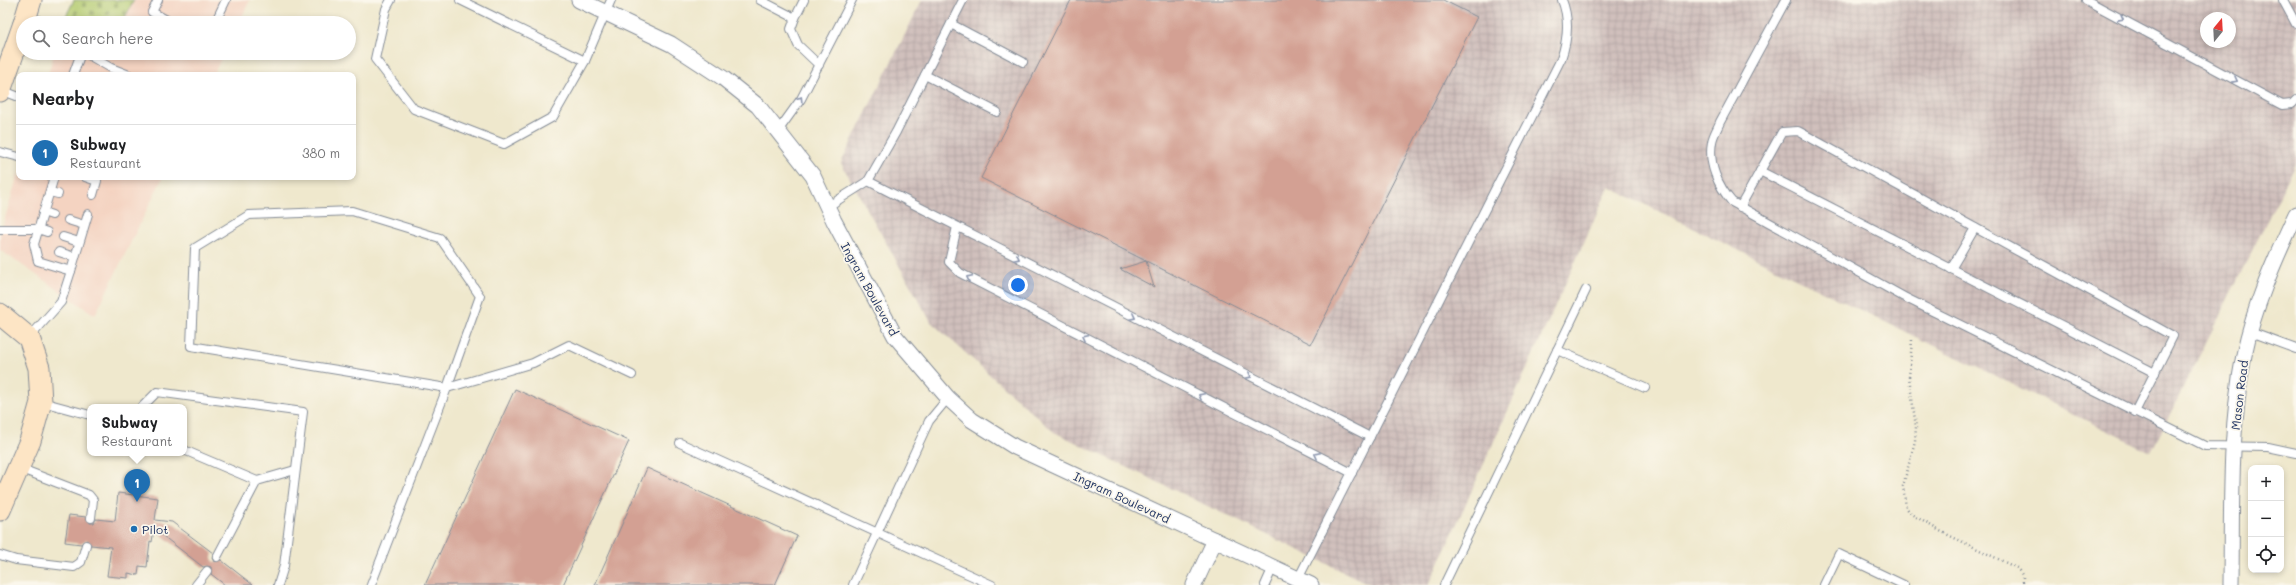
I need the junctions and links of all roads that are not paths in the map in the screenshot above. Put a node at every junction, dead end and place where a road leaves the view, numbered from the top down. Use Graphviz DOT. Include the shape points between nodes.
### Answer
graph roads {
  1 [pos="158,0"];
  2 [pos="226,0"];
  3 [pos="391,0"];
  4 [pos="460,0"];
  5 [pos="579,0"];
  6 [pos="760,0"];
  7 [pos="804,0"];
  8 [pos="852,0"];
  9 [pos="963,0"];
  10 [pos="1562,0"];
  11 [pos="1786,0"];
  12 [pos="2086,0"];
  13 [pos="2283,0"];
  14 [pos="608,6"];
  15 [pos="159,16"];
  16 [pos="218,16"];
  17 [pos="795,18"];
  18 [pos="951,24"];
  19 [pos="2296,24"];
  20 [pos="16,36"];
  21 [pos="78,60"];
  22 [pos="97,60"];
  23 [pos="585,61"];
  24 [pos="5,62"];
  25 [pos="1023,62"];
  26 [pos="819,65"];
  27 [pos="74,72"];
  28 [pos="121,72"];
  29 [pos="925,75"];
  30 [pos="0,90"];
  31 [pos="16,96"];
  32 [pos="2296,100"];
  33 [pos="997,112"];
  34 [pos="778,131"];
  35 [pos="0,152"];
  36 [pos="16,156"];
  37 [pos="1760,171"];
  38 [pos="54,180"];
  39 [pos="98,180"];
  40 [pos="868,182"];
  41 [pos="93,195"];
  42 [pos="1740,206"];
  43 [pos="827,207"];
  44 [pos="88,214"];
  45 [pos="2296,214"];
  46 [pos="68,220"];
  47 [pos="84,225"];
  48 [pos="957,227"];
  49 [pos="1975,228"];
  50 [pos="0,230"];
  51 [pos="38,230"];
  52 [pos="47,232"];
  53 [pos="63,237"];
  54 [pos="79,242"];
  55 [pos="59,252"];
  56 [pos="75,257"];
  57 [pos="1951,269"];
  58 [pos="71,272"];
  59 [pos="1586,290"];
  60 [pos="0,314"];
  61 [pos="2250,332"];
  62 [pos="29,338"];
  63 [pos="2296,349"];
  64 [pos="1557,350"];
  65 [pos="2155,373"];
  66 [pos="632,375"];
  67 [pos="447,388"];
  68 [pos="1645,388"];
  69 [pos="948,398"];
  70 [pos="42,402"];
  71 [pos="145,404"];
  72 [pos="2135,412"];
  73 [pos="87,414"];
  74 [pos="1370,437"];
  75 [pos="680,443"];
  76 [pos="2234,446"];
  77 [pos="187,451"];
  78 [pos="2296,453"];
  79 [pos="18,468"];
  80 [pos="295,470"];
  81 [pos="1352,473"];
  82 [pos="256,481"];
  83 [pos="0,510"];
  84 [pos="91,518"];
  85 [pos="877,532"];
  86 [pos="1215,540"];
  87 [pos="86,545"];
  88 [pos="0,554"];
  89 [pos="217,557"];
  90 [pos="1273,567"];
  91 [pos="207,571"];
  92 [pos="1304,582"];
  93 [pos="196,585"];
  94 [pos="278,585"];
  95 [pos="372,585"];
  96 [pos="853,585"];
  97 [pos="992,585"];
  98 [pos="1194,585"];
  99 [pos="1265,585"];
  100 [pos="1444,585"];
  101 [pos="1824,585"];
  102 [pos="1904,585"];
  103 [pos="2231,585"];
  1 -- 15 [label="lane" via="152,12"];
  2 -- 16 [label="lane"];
  3 -- 23 [label="lane" via="386,9 375,59 414,109 504,144 553,117"];
  4 -- 23 [label="lane"];
  5 -- 14 [label="street, Ingram Boulevard"];
  6 -- 17 [label="lane"];
  7 -- 17 [label="lane"];
  8 -- 26 [label="lane"];
  9 -- 18 [label="lane"];
  10 -- 74 [label="lane" via="1568,25 1566,47 1561,59"];
  11 -- 42 [label="lane" via="1720,122 1712,142 1712,164 1721,189 1732,202"];
  12 -- 32 [label="lane, one-way" via="2282,105 2292,104"];
  13 -- 19 [label="lane"];
  14 -- 23 [label="lane"];
  14 -- 34 [label="street, Ingram Boulevard" via="723,78 758,106"];
  17 -- 26 [label="lane" via="790,30 798,45"];
  18 -- 25 [label="lane"];
  18 -- 29 [label="lane"];
  20 -- 24 [label="street"];
  21 -- 27 [label="lane"];
  22 -- 28 [label="lane"];
  24 -- 30 [label="street"];
  34 -- 26 [label="lane, one-way" via="801,99"];
  29 -- 33 [label="lane"];
  29 -- 40 [label="lane"];
  30 -- 31 [label="lane"];
  34 -- 43 [label="street, Ingram Boulevard" via="813,176"];
  35 -- 36 [label="lane"];
  37 -- 42 [label="lane"];
  37 -- 49 [label="lane" via="1782,132 1798,131"];
  37 -- 57 [label="lane"];
  38 -- 51 [label="lane" via="54,193 48,214"];
  39 -- 41 [label="lane"];
  40 -- 43 [label="lane"];
  40 -- 48 [label="lane"];
  42 -- 72 [label="lane" via="1904,297"];
  43 -- 69 [label="street, Ingram Boulevard" via="895,336"];
  44 -- 47 [label="lane"];
  45 -- 61 [label="street, Mason Road" via="2267,279"];
  46 -- 47 [label="lane"];
  47 -- 54 [label="lane"];
  48 -- 74 [label="lane, one-way"];
  81 -- 48 [label="lane, one-way" via="960,273 949,262"];
  49 -- 57 [label="lane"];
  49 -- 65 [label="lane" via="2173,336"];
  50 -- 51 [label="lane"];
  51 -- 52 [label="lane"];
  51 -- 58 [label="lane" via="38,261"];
  53 -- 54 [label="lane"];
  54 -- 56 [label="lane"];
  55 -- 56 [label="lane"];
  56 -- 58 [label="lane"];
  57 -- 65 [label="lane"];
  58 -- 62 [label="lane" via="61,302"];
  59 -- 64 [label="lane"];
  60 -- 62 [label="street"];
  61 -- 63 [label="lane"];
  61 -- 76 [label="street, Mason Road" via="2237,396"];
  62 -- 70 [label="street" via="39,368"];
  64 -- 68 [label="lane"];
  64 -- 100 [label="lane"];
  65 -- 72 [label="lane"];
  66 -- 67 [label="lane" via="569,346 532,363"];
  67 -- 67 [label="lane" via="480,296 440,238 352,210 249,215 195,248 190,346"];
  67 -- 95 [label="lane"];
  69 -- 85 [label="lane" via="929,421"];
  69 -- 86 [label="street, Ingram Boulevard" via="972,420 1015,447"];
  70 -- 73 [label="lane"];
  70 -- 79 [label="street"];
  71 -- 80 [label="lane" via="157,392 303,412"];
  72 -- 76 [label="lane" via="2204,446"];
  74 -- 81 [label="lane"];
  75 -- 85 [label="lane"];
  76 -- 78 [label="lane" via="2268,447"];
  76 -- 103 [label="street, Mason Road"];
  77 -- 82 [label="lane"];
  79 -- 83 [label="street"];
  79 -- 84 [label="lane" via="90,495 93,500"];
  80 -- 82 [label="lane"];
  80 -- 94 [label="lane" via="284,566"];
  81 -- 92 [label="lane"];
  82 -- 89 [label="lane"];
  85 -- 96 [label="lane"];
  85 -- 97 [label="lane"];
  86 -- 90 [label="street, Ingram Boulevard"];
  86 -- 98 [label="street"];
  87 -- 88 [label="lane" via="81,562 74,567 16,560"];
  90 -- 92 [label="street, Ingram Boulevard"];
  90 -- 99 [label="lane"];
  91 -- 93 [label="lane"];
  101 -- 102 [label="lane" via="1839,554"];
}
